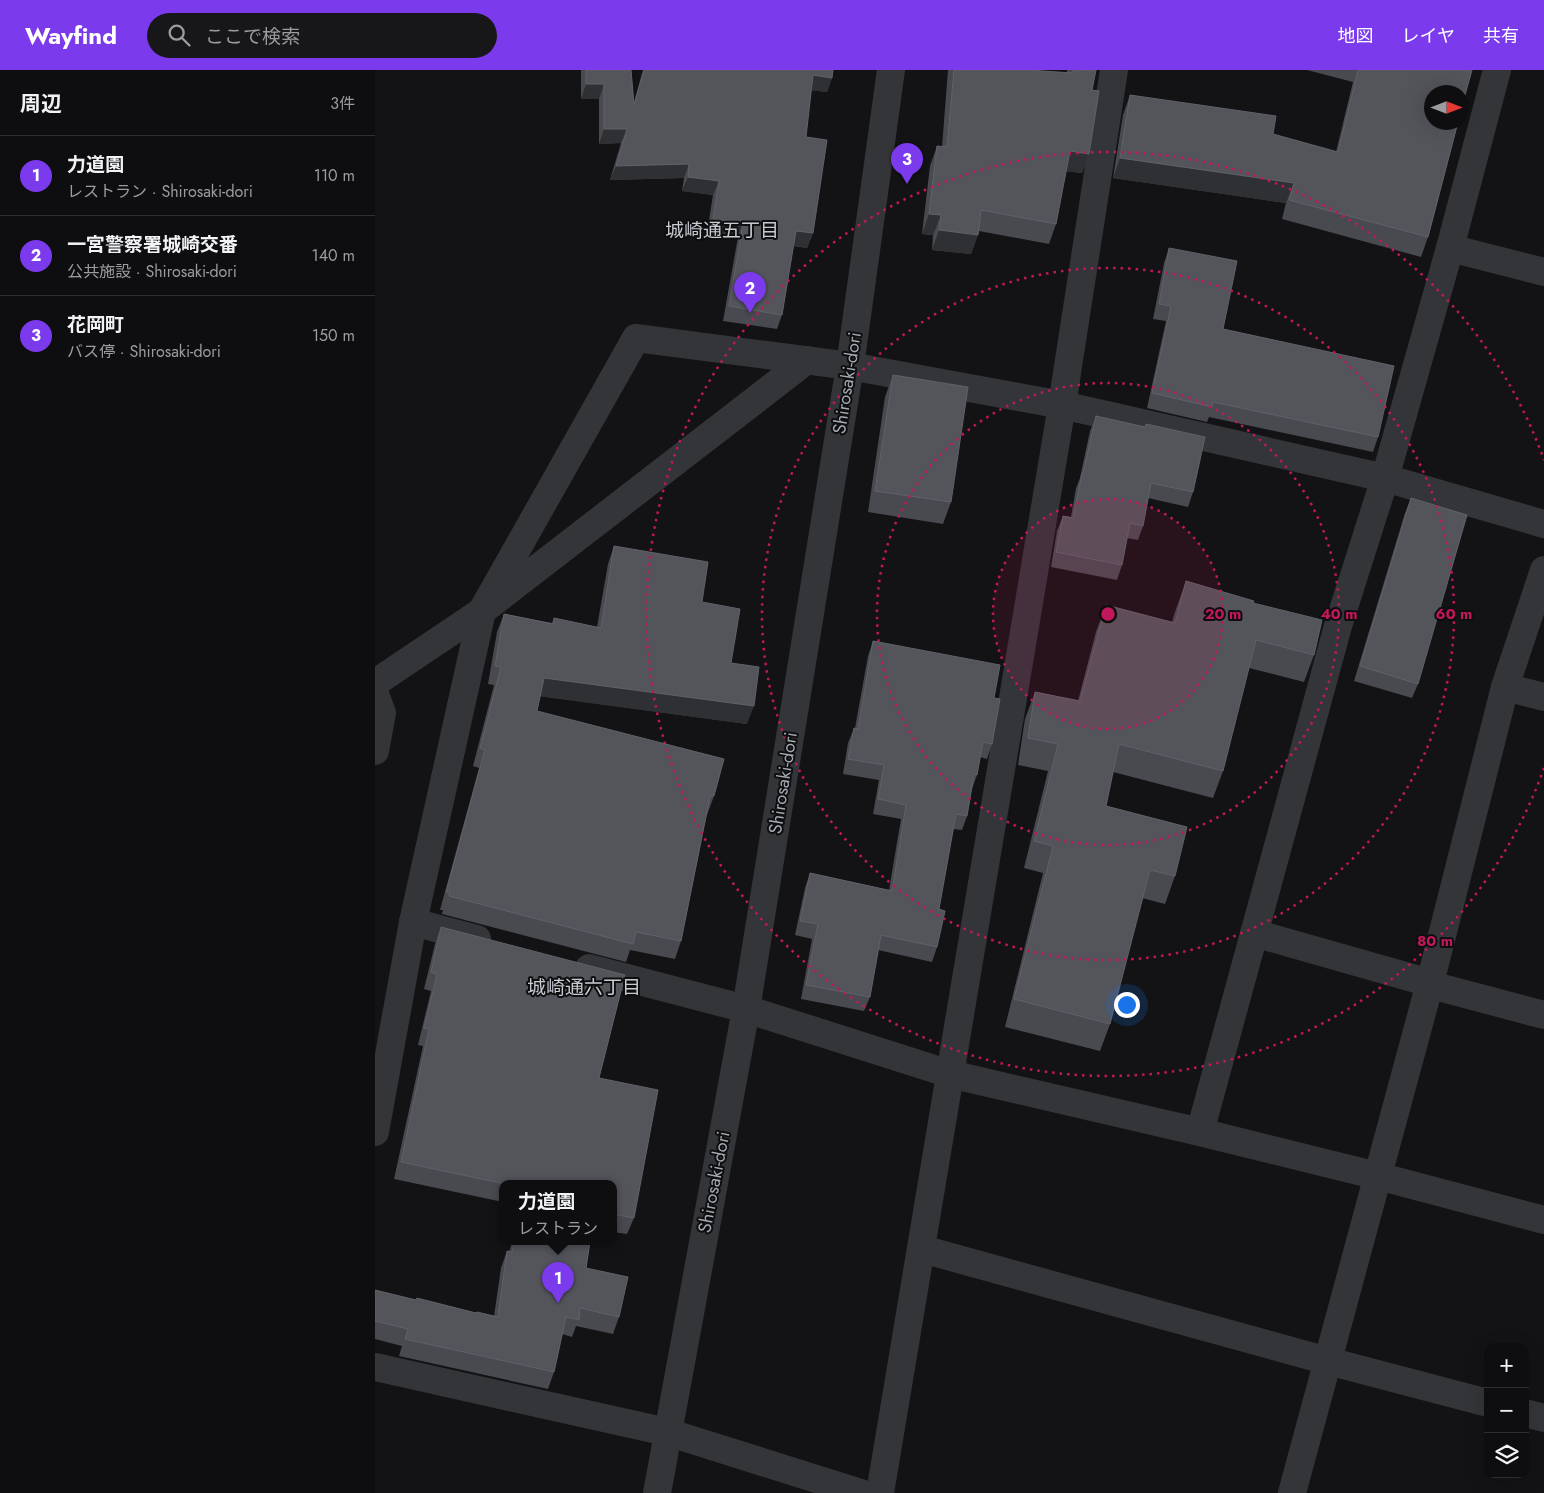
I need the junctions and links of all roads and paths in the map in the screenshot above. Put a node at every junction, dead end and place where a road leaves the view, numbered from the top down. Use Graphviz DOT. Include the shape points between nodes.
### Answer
graph roads {
  1 [pos="891,70"];
  2 [pos="1114,70"];
  3 [pos="1497,70"];
  4 [pos="1450,248"];
  5 [pos="1544,272"];
  6 [pos="807,360"];
  7 [pos="850,366"];
  8 [pos="1062,404"];
  9 [pos="1385,478"];
  10 [pos="1544,524"];
  11 [pos="1544,570"];
  12 [pos="482,611"];
  13 [pos="375,683"];
  14 [pos="1505,687"];
  15 [pos="375,694"];
  16 [pos="1544,697"];
  17 [pos="375,751"];
  18 [pos="413,922"];
  19 [pos="1254,933"];
  20 [pos="499,944"];
  21 [pos="565,962"];
  22 [pos="1430,983"];
  23 [pos="747,1009"];
  24 [pos="1544,1016"];
  25 [pos="950,1074"];
  26 [pos="375,1132"];
  27 [pos="1201,1132"];
  28 [pos="1378,1176"];
  29 [pos="1544,1220"];
  30 [pos="922,1249"];
  31 [pos="1328,1361"];
  32 [pos="375,1367"];
  33 [pos="1484,1402"];
  34 [pos="1529,1414"];
  35 [pos="1544,1418"];
  36 [pos="667,1432"];
  37 [pos="657,1493"];
  38 [pos="861,1493"];
  39 [pos="880,1493"];
  40 [pos="1292,1493"];
  1 -- 7 [label="street, Shirosaki-dori"];
  2 -- 8 [label="street"];
  3 -- 4 [label="street"];
  4 -- 5 [label="street"];
  4 -- 9 [label="street"];
  6 -- 7 [label="street"];
  6 -- 12 [label="street"];
  6 -- 12 [label="street" via="636,338"];
  7 -- 8 [label="street"];
  7 -- 23 [label="street, Shirosaki-dori"];
  8 -- 9 [label="street"];
  8 -- 25 [label="street"];
  9 -- 10 [label="street"];
  9 -- 19 [label="street" via="1337,626"];
  11 -- 14 [label="street"];
  12 -- 13 [label="street"];
  12 -- 18 [label="street"];
  14 -- 16 [label="street"];
  14 -- 22 [label="street"];
  15 -- 17 [label="street" via="381,713"];
  18 -- 20 [label="street"];
  18 -- 26 [label="street"];
  19 -- 22 [label="street"];
  19 -- 27 [label="street"];
  21 -- 23 [label="street"];
  22 -- 24 [label="street"];
  22 -- 28 [label="street"];
  23 -- 25 [label="street"];
  23 -- 36 [label="street, Shirosaki-dori"];
  25 -- 27 [label="street"];
  25 -- 30 [label="street"];
  27 -- 28 [label="street"];
  28 -- 29 [label="street"];
  28 -- 31 [label="street"];
  30 -- 31 [label="street"];
  30 -- 39 [label="street"];
  31 -- 33 [label="street"];
  31 -- 40 [label="street"];
  32 -- 36 [label="street"];
  34 -- 35 [label="street"];
  36 -- 37 [label="street, Shirosaki-dori"];
  36 -- 38 [label="street"];
}
